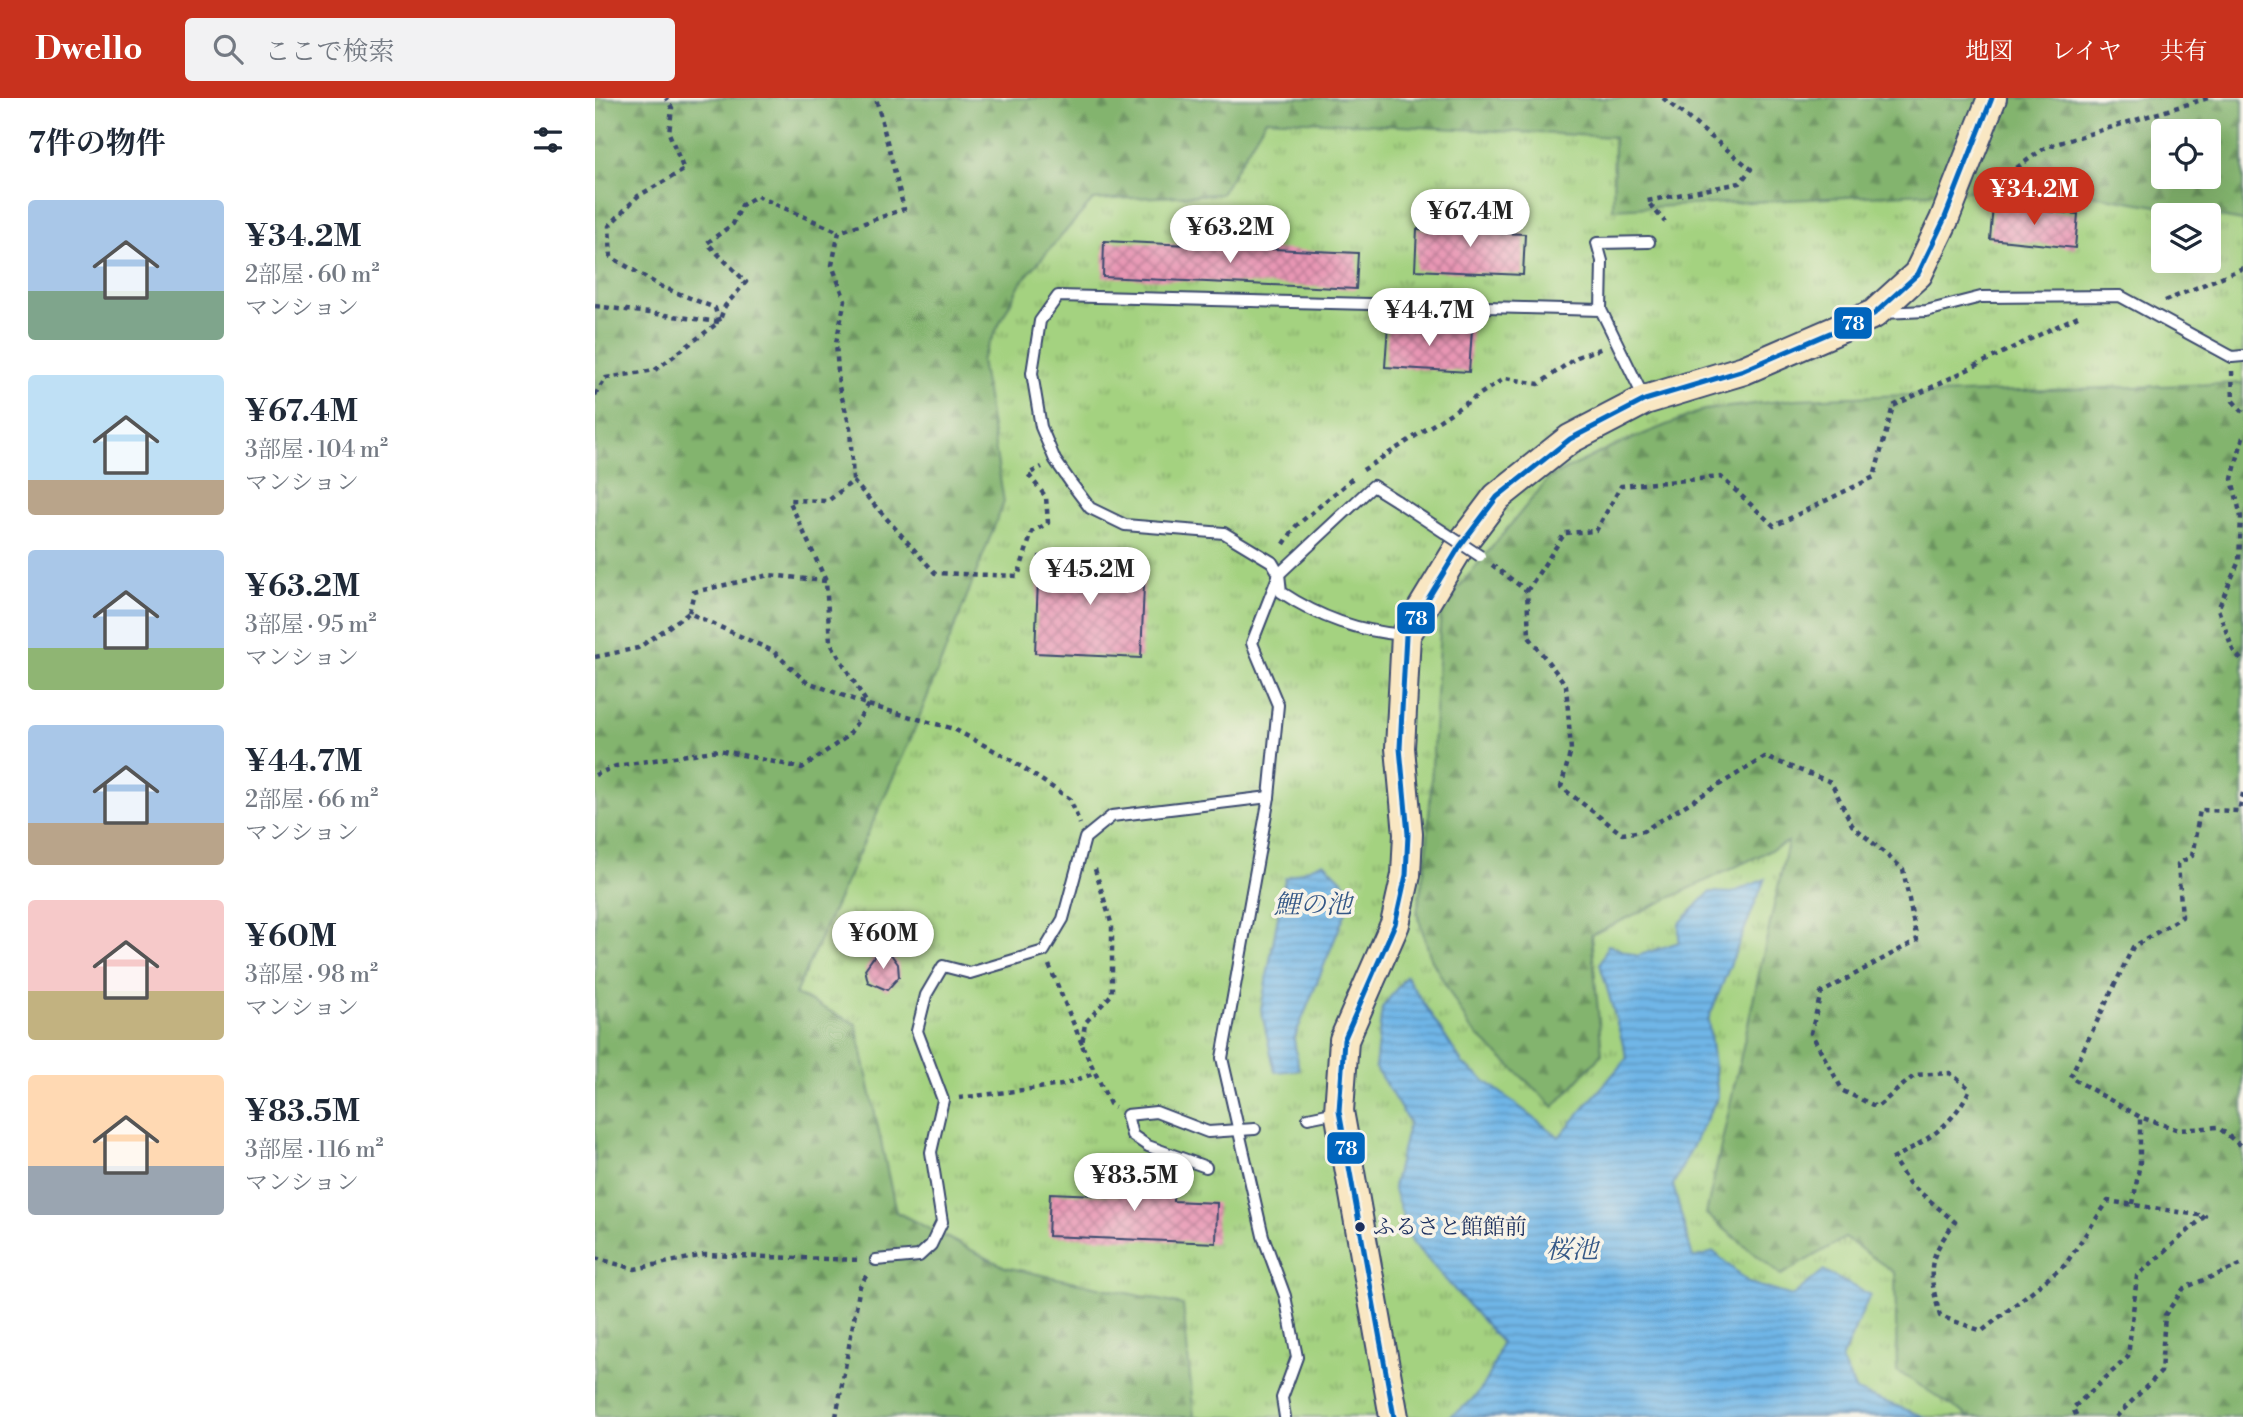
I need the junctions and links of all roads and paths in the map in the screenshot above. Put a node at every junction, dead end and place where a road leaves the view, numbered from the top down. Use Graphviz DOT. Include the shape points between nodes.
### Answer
graph roads {
  1 [pos="666,98"];
  2 [pos="876,98"];
  3 [pos="1663,98"];
  4 [pos="1992,98"];
  5 [pos="2208,98"];
  6 [pos="1944,220"];
  7 [pos="1665,222"];
  8 [pos="839,232"];
  9 [pos="1649,242"];
  10 [pos="2243,268"];
  11 [pos="2120,296"];
  12 [pos="595,306"];
  13 [pos="1601,310"];
  14 [pos="2145,310"];
  15 [pos="1874,314"];
  16 [pos="719,322"];
  17 [pos="1615,344"];
  18 [pos="2237,357"];
  19 [pos="595,394"];
  20 [pos="1645,400"];
  21 [pos="2243,412"];
  22 [pos="2243,438"];
  23 [pos="1055,460"];
  24 [pos="853,481"];
  25 [pos="1480,556"];
  26 [pos="1272,562"];
  27 [pos="1279,574"];
  28 [pos="826,581"];
  29 [pos="1527,591"];
  30 [pos="689,613"];
  31 [pos="1406,635"];
  32 [pos="595,657"];
  33 [pos="2243,662"];
  34 [pos="868,705"];
  35 [pos="595,775"];
  36 [pos="2243,793"];
  37 [pos="1269,797"];
  38 [pos="1086,838"];
  39 [pos="1044,951"];
  40 [pos="1082,1045"];
  41 [pos="1095,1073"];
  42 [pos="943,1100"];
  43 [pos="1339,1111"];
  44 [pos="1127,1115"];
  45 [pos="2140,1117"];
  46 [pos="1308,1118"];
  47 [pos="1255,1129"];
  48 [pos="1240,1130"];
  49 [pos="2243,1148"];
  50 [pos="1206,1167"];
  51 [pos="2133,1204"];
  52 [pos="595,1258"];
  53 [pos="876,1260"];
  54 [pos="2243,1264"];
  55 [pos="836,1417"];
  56 [pos="1285,1417"];
  57 [pos="1394,1417"];
  58 [pos="2077,1417"];
  59 [pos="2116,1417"];
  1 -- 16 [label="path" via="672,108 669,133 684,170 638,197 609,226 611,257 660,286 715,307"];
  2 -- 8 [label="path" via="904,209"];
  3 -- 7 [label="path" via="1751,169 1739,183 1647,201"];
  4 -- 6 [label="main road"];
  5 -- 6 [label="path" via="2046,147"];
  6 -- 15 [label="main road" via="1918,274"];
  8 -- 16 [label="path" via="757,197 742,205 733,223 707,243 746,282 725,306"];
  8 -- 24 [label="path" via="832,265 845,300 836,343 839,387 850,427"];
  9 -- 13 [label="lane" via="1597,243 1602,261"];
  10 -- 14 [label="path"];
  11 -- 14 [label="lane"];
  11 -- 15 [label="lane" via="1981,297 1926,311"];
  11 -- 29 [label="path" via="1893,405 1874,477 1774,526 1721,477 1621,486 1596,531 1565,533"];
  12 -- 16 [label="path"];
  13 -- 17 [label="lane"];
  13 -- 23 [label="lane" via="1058,296 1040,321 1032,373 1041,428"];
  14 -- 18 [label="lane"];
  15 -- 20 [label="main road" via="1744,370"];
  16 -- 19 [label="path" via="655,370 606,378"];
  17 -- 20 [label="lane"];
  17 -- 26 [label="path" via="1577,357 1539,384 1505,378 1364,469 1296,526"];
  18 -- 21 [label="path" via="2233,401"];
  20 -- 31 [label="main road" via="1570,439 1497,497 1460,546"];
  22 -- 33 [label="path" via="2232,479 2241,517 2239,561 2218,609 2233,650"];
  23 -- 24 [label="path" via="1028,474 1046,497 1048,523 1032,532 1018,576 935,573"];
  23 -- 26 [label="lane" via="1090,508 1125,525 1224,533"];
  24 -- 28 [label="path" via="828,501 789,499"];
  25 -- 27 [label="lane, bridge" via="1373,486"];
  25 -- 29 [label="path"];
  26 -- 27 [label="lane"];
  27 -- 31 [label="lane" via="1281,592 1331,621"];
  27 -- 37 [label="lane" via="1252,643 1278,705"];
  28 -- 30 [label="path" via="769,575 694,592"];
  28 -- 34 [label="path" via="830,642"];
  29 -- 51 [label="path" via="1529,637 1566,685 1571,750 1561,787 1622,834 1643,831 1765,757 1831,782 1851,824 1903,869 1917,940 1821,993 1811,1033 1843,1091 1877,1107 1915,1075 1950,1073 1970,1089 1956,1116 1893,1159 1909,1182 1955,1222 1935,1250 1931,1281 1940,1316 1982,1331 2065,1265 2108,1201"];
  30 -- 32 [label="path" via="638,649"];
  30 -- 34 [label="path" via="773,651 805,681"];
  31 -- 43 [label="main road" via="1400,748 1408,834 1406,875 1395,924 1344,1040"];
  34 -- 35 [label="path" via="848,736 802,768 719,750 616,766"];
  34 -- 38 [label="path" via="954,729 1007,758 1070,799"];
  36 -- 45 [label="path" via="2239,811 2200,810 2192,856 2178,864 2182,917 2133,947 2070,1077"];
  37 -- 38 [label="lane" via="1112,816"];
  37 -- 48 [label="lane" via="1222,1058"];
  38 -- 39 [label="lane" via="1063,919"];
  38 -- 40 [label="path" via="1112,926 1112,994 1085,1023"];
  39 -- 40 [label="path"];
  39 -- 42 [label="lane" via="970,974 943,966 935,976 919,1013 917,1031"];
  40 -- 41 [label="path"];
  41 -- 42 [label="path" via="1062,1085"];
  41 -- 44 [label="path" via="1110,1104"];
  42 -- 53 [label="lane" via="931,1152 942,1222 931,1245 919,1256"];
  43 -- 46 [label="lane"];
  43 -- 57 [label="main road"];
  44 -- 48 [label="lane" via="1156,1112 1208,1132"];
  44 -- 50 [label="lane" via="1132,1135 1148,1146"];
  45 -- 49 [label="path" via="2179,1130 2218,1127"];
  45 -- 51 [label="path" via="2140,1162"];
  47 -- 48 [label="lane"];
  48 -- 56 [label="lane" via="1263,1236 1285,1296 1297,1357 1282,1398"];
  51 -- 58 [label="path" via="2204,1216 2137,1276 2128,1357 2073,1408"];
  52 -- 53 [label="path" via="635,1269 704,1255"];
  53 -- 55 [label="path" via="860,1286"];
  54 -- 59 [label="path" via="2184,1288 2165,1315 2161,1372"];
}
